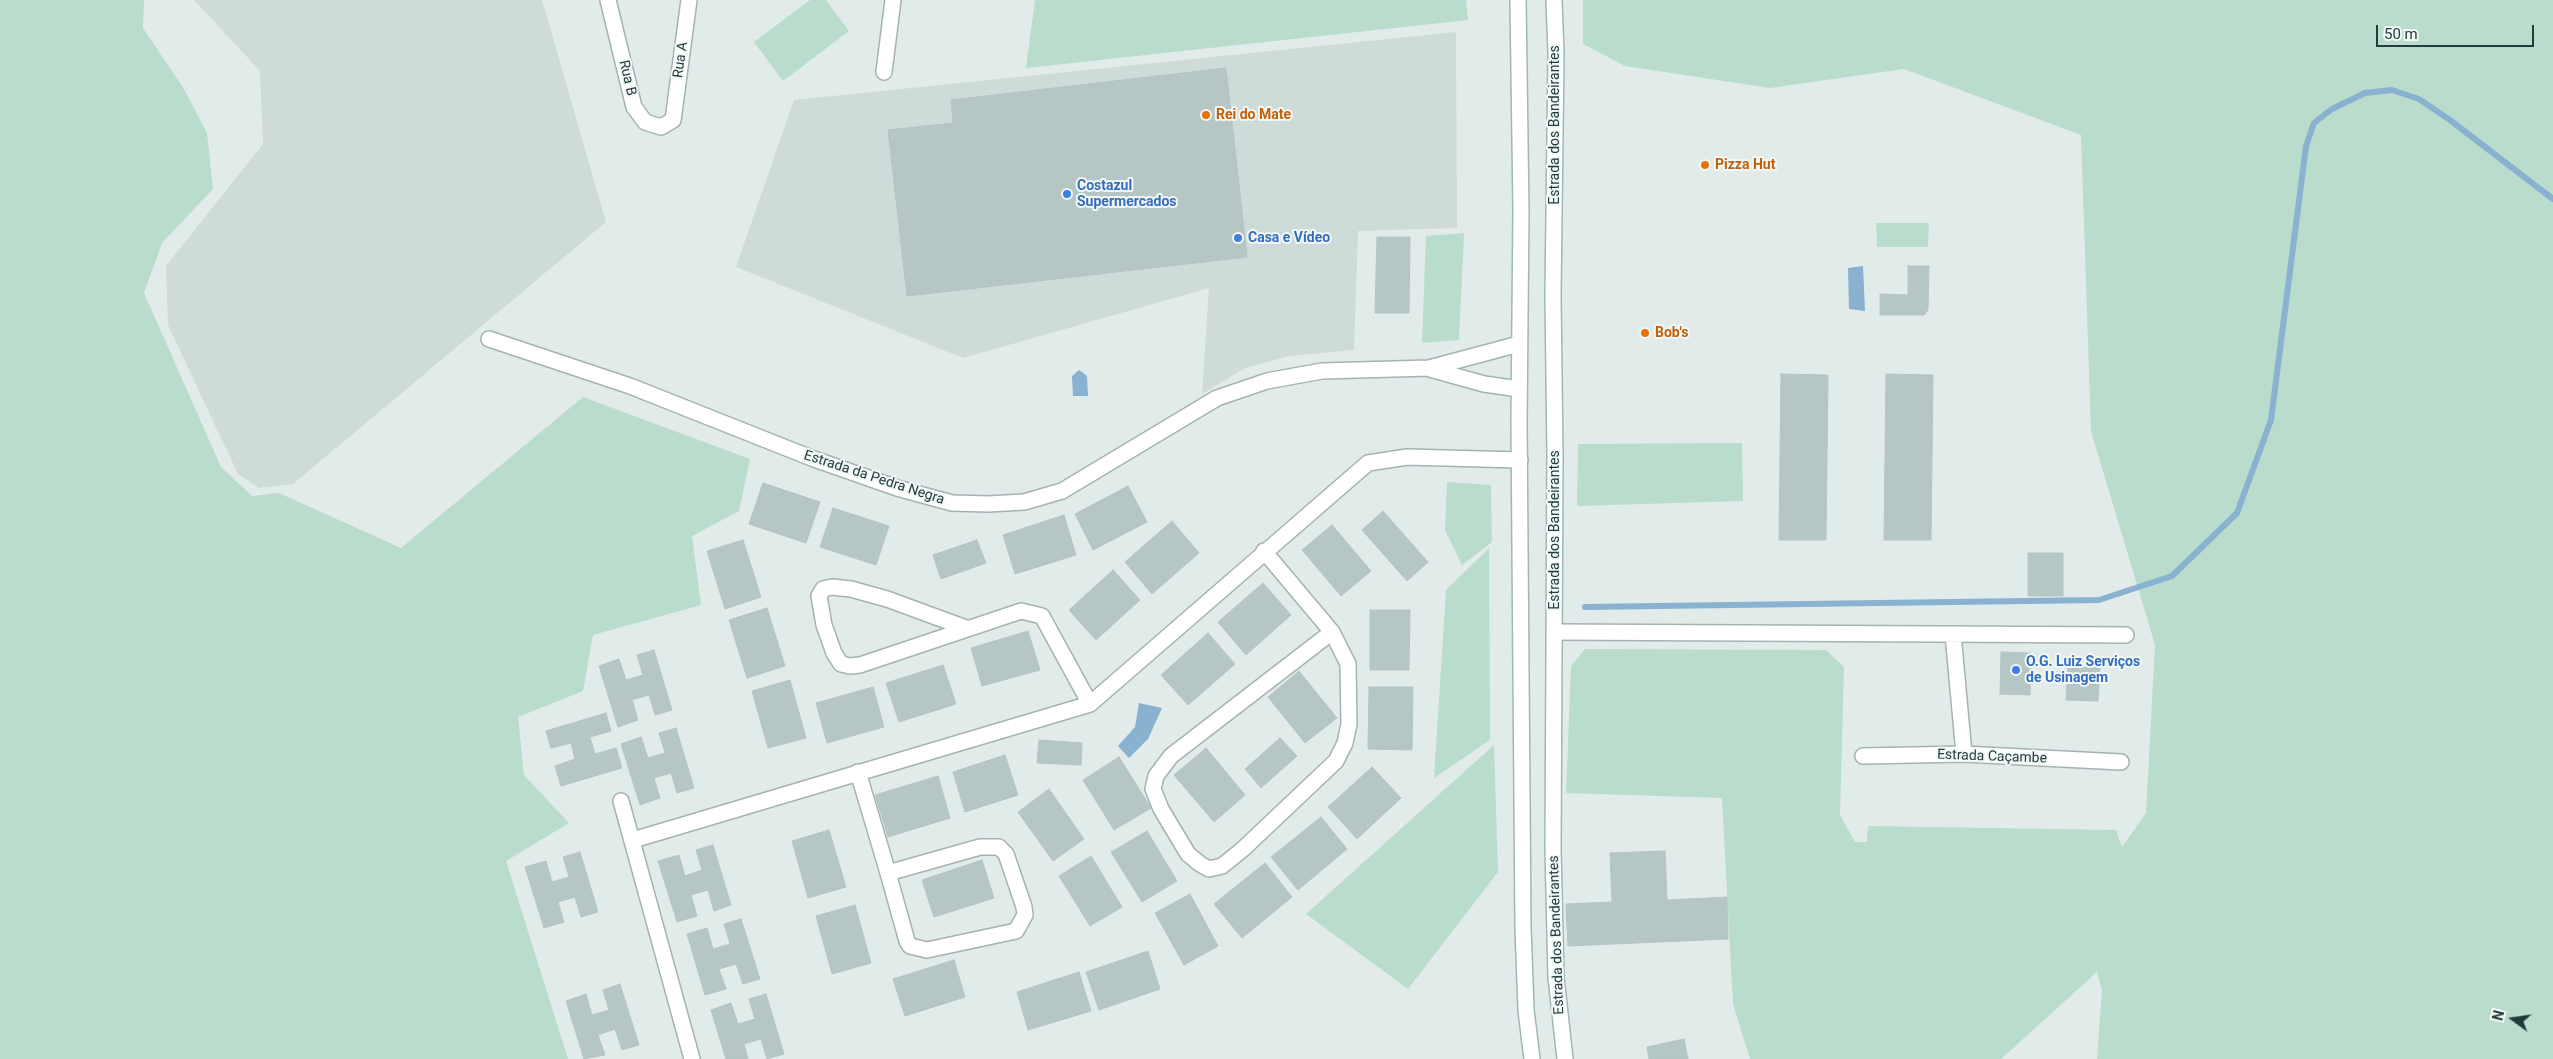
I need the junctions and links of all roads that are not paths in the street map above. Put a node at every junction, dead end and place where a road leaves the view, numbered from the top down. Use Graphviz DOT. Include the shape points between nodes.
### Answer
graph roads {
  1 [pos="608,0"];
  2 [pos="689,0"];
  3 [pos="893,0"];
  4 [pos="1518,0"];
  5 [pos="1554,0"];
  6 [pos="884,72"];
  7 [pos="673,120"];
  8 [pos="489,339"];
  9 [pos="1519,344"];
  10 [pos="1429,368"];
  11 [pos="1519,389"];
  12 [pos="1520,460"];
  13 [pos="1264,551"];
  14 [pos="966,628"];
  15 [pos="1332,632"];
  16 [pos="1554,632"];
  17 [pos="1953,634"];
  18 [pos="2126,635"];
  19 [pos="1090,704"];
  20 [pos="1964,754"];
  21 [pos="1863,756"];
  22 [pos="2121,762"];
  23 [pos="858,772"];
  24 [pos="621,801"];
  25 [pos="633,840"];
  26 [pos="888,874"];
  27 [pos="692,1059"];
  28 [pos="1532,1059"];
  29 [pos="1565,1059"];
  1 -- 7 [label="street, Rua B" via="634,107 640,118 652,126 661,127"];
  2 -- 7 [label="street, Rua A"];
  3 -- 6 [label="street"];
  4 -- 9 [label="street"];
  5 -- 16 [label="street, Estrada dos Bandeirantes"];
  8 -- 10 [label="street, Estrada da Pedra Negra" via="630,386 814,459 897,488 952,503 979,504 1024,502 1062,492 1217,398 1267,381 1322,371"];
  9 -- 10 [label="street, Estrada da Pedra Negra"];
  9 -- 11 [label="street"];
  10 -- 11 [label="street, Estrada da Pedra Negra" via="1484,384"];
  11 -- 12 [label="street"];
  12 -- 13 [label="street" via="1407,457 1368,463"];
  12 -- 28 [label="street" via="1523,927 1526,1010"];
  13 -- 15 [label="street"];
  13 -- 19 [label="street"];
  14 -- 14 [label="street" via="860,665 844,666 834,652 824,625 819,596 832,587 851,589"];
  14 -- 19 [label="street" via="1020,611 1042,616"];
  15 -- 15 [label="street" via="1348,664 1349,724 1345,743 1336,761 1243,849 1222,866 1209,869 1188,854 1160,809 1153,789 1156,776 1171,756"];
  16 -- 17 [label="street"];
  16 -- 29 [label="street, Estrada dos Bandeirantes" via="1556,977"];
  17 -- 18 [label="street"];
  17 -- 20 [label="street"];
  19 -- 23 [label="street"];
  20 -- 21 [label="street, Estrada Caçambe"];
  20 -- 22 [label="street, Estrada Caçambe"];
  23 -- 25 [label="street"];
  23 -- 26 [label="street"];
  24 -- 25 [label="street"];
  25 -- 27 [label="street"];
  26 -- 26 [label="street" via="907,941 918,950 1016,931 1025,915 1006,854 999,847 980,847"];
}
